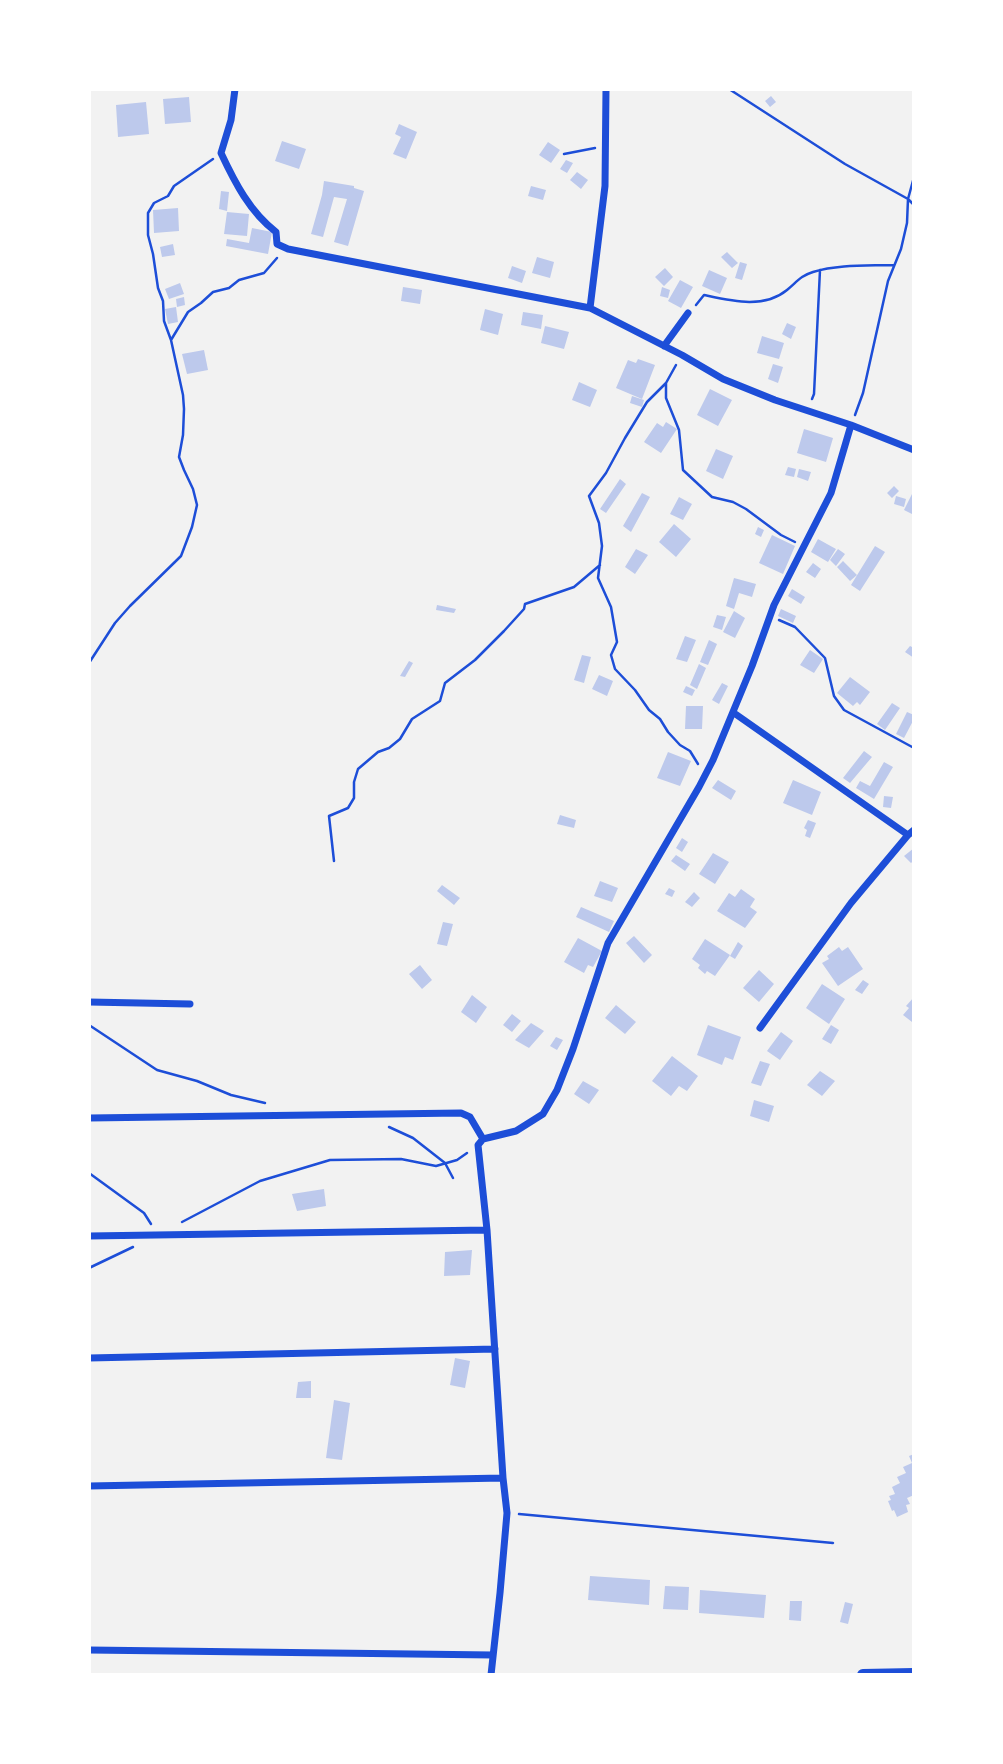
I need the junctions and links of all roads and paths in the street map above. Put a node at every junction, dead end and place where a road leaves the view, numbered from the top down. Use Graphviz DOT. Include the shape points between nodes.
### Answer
graph roads {
  1 [pos="235,89"];
  2 [pos="606,89"];
  3 [pos="729,89"];
  4 [pos="606,146"];
  5 [pos="221,153"];
  6 [pos="564,154"];
  7 [pos="914,177"];
  8 [pos="908,199"];
  9 [pos="914,205"];
  10 [pos="288,249"];
  11 [pos="894,265"];
  12 [pos="820,270"];
  13 [pos="590,308"];
  14 [pos="688,313"];
  15 [pos="171,340"];
  16 [pos="664,345"];
  17 [pos="682,355"];
  18 [pos="666,383"];
  19 [pos="808,411"];
  20 [pos="851,425"];
  21 [pos="914,450"];
  22 [pos="804,547"];
  23 [pos="600,565"];
  24 [pos="770,616"];
  25 [pos="89,663"];
  26 [pos="734,713"];
  27 [pos="914,748"];
  28 [pos="699,787"];
  29 [pos="911,832"];
  30 [pos="334,861"];
  31 [pos="89,1002"];
  32 [pos="190,1004"];
  33 [pos="89,1025"];
  34 [pos="760,1028"];
  35 [pos="272,1105"];
  36 [pos="89,1118"];
  37 [pos="382,1124"];
  38 [pos="481,1142"];
  39 [pos="445,1163"];
  40 [pos="89,1173"];
  41 [pos="453,1178"];
  42 [pos="180,1223"];
  43 [pos="487,1230"];
  44 [pos="157,1235"];
  45 [pos="89,1236"];
  46 [pos="135,1246"];
  47 [pos="89,1268"];
  48 [pos="495,1349"];
  49 [pos="89,1358"];
  50 [pos="503,1478"];
  51 [pos="89,1486"];
  52 [pos="507,1513"];
  53 [pos="833,1543"];
  54 [pos="89,1650"];
  55 [pos="493,1655"];
  56 [pos="914,1674"];
  57 [pos="491,1675"];
  58 [pos="863,1675"];
  1 -- 5 [label="street"];
  2 -- 4 [label="street"];
  3 -- 8 [label="path"];
  4 -- 6 [label="path"];
  4 -- 13 [label="street"];
  5 -- 10 [label="street" via="236,186 264,224 276,232 277,244"];
  5 -- 15 [label="path" via="174,186 148,213 148,235"];
  7 -- 8 [label="path"];
  8 -- 9 [label="path"];
  8 -- 11 [label="path" via="907,223"];
  10 -- 13 [label="street"];
  10 -- 15 [label="path" via="264,273 213,292 188,312"];
  11 -- 12 [label="path"];
  11 -- 20 [label="path"];
  12 -- 14 [label="path" via="799,277 773,299 759,303 704,295"];
  12 -- 19 [label="path" via="814,394"];
  13 -- 16 [label="street"];
  14 -- 16 [label="street"];
  15 -- 25 [label="path" via="184,409 179,457 197,505 192,527 181,556 115,623"];
  16 -- 17 [label="street"];
  17 -- 18 [label="path"];
  17 -- 19 [label="street" via="723,379"];
  18 -- 22 [label="path" via="666,398 679,430 683,470 712,497 746,509"];
  18 -- 23 [label="path" via="648,402 589,496 599,523"];
  19 -- 20 [label="street"];
  20 -- 21 [label="street"];
  20 -- 22 [label="street" via="831,493"];
  22 -- 24 [label="street"];
  23 -- 28 [label="path" via="598,578 611,607 617,642 611,655 615,669 690,751 701,768"];
  23 -- 30 [label="path" via="574,587 525,604 475,660 445,683 440,701 412,719 400,739 358,769 348,808 329,816"];
  24 -- 26 [label="street"];
  24 -- 27 [label="path" via="795,627 825,658 834,696 845,710"];
  26 -- 28 [label="street"];
  26 -- 29 [label="street"];
  28 -- 38 [label="street" via="608,943 573,1049 543,1114 516,1131"];
  29 -- 34 [label="street" via="851,902"];
  31 -- 32 [label="street"];
  33 -- 35 [label="path" via="157,1070"];
  36 -- 38 [label="street" via="461,1113 470,1117"];
  37 -- 39 [label="path" via="413,1138"];
  38 -- 39 [label="path"];
  38 -- 43 [label="street"];
  39 -- 41 [label="path"];
  39 -- 42 [label="path" via="330,1160 260,1181"];
  40 -- 44 [label="path" via="144,1213"];
  43 -- 44 [label="street"];
  43 -- 48 [label="street"];
  44 -- 45 [label="street"];
  46 -- 47 [label="path"];
  48 -- 49 [label="street"];
  48 -- 50 [label="street"];
  50 -- 51 [label="street"];
  50 -- 52 [label="street"];
  52 -- 53 [label="path"];
  52 -- 55 [label="street"];
  54 -- 55 [label="street"];
  55 -- 57 [label="street"];
  56 -- 58 [label="main road"];
}
